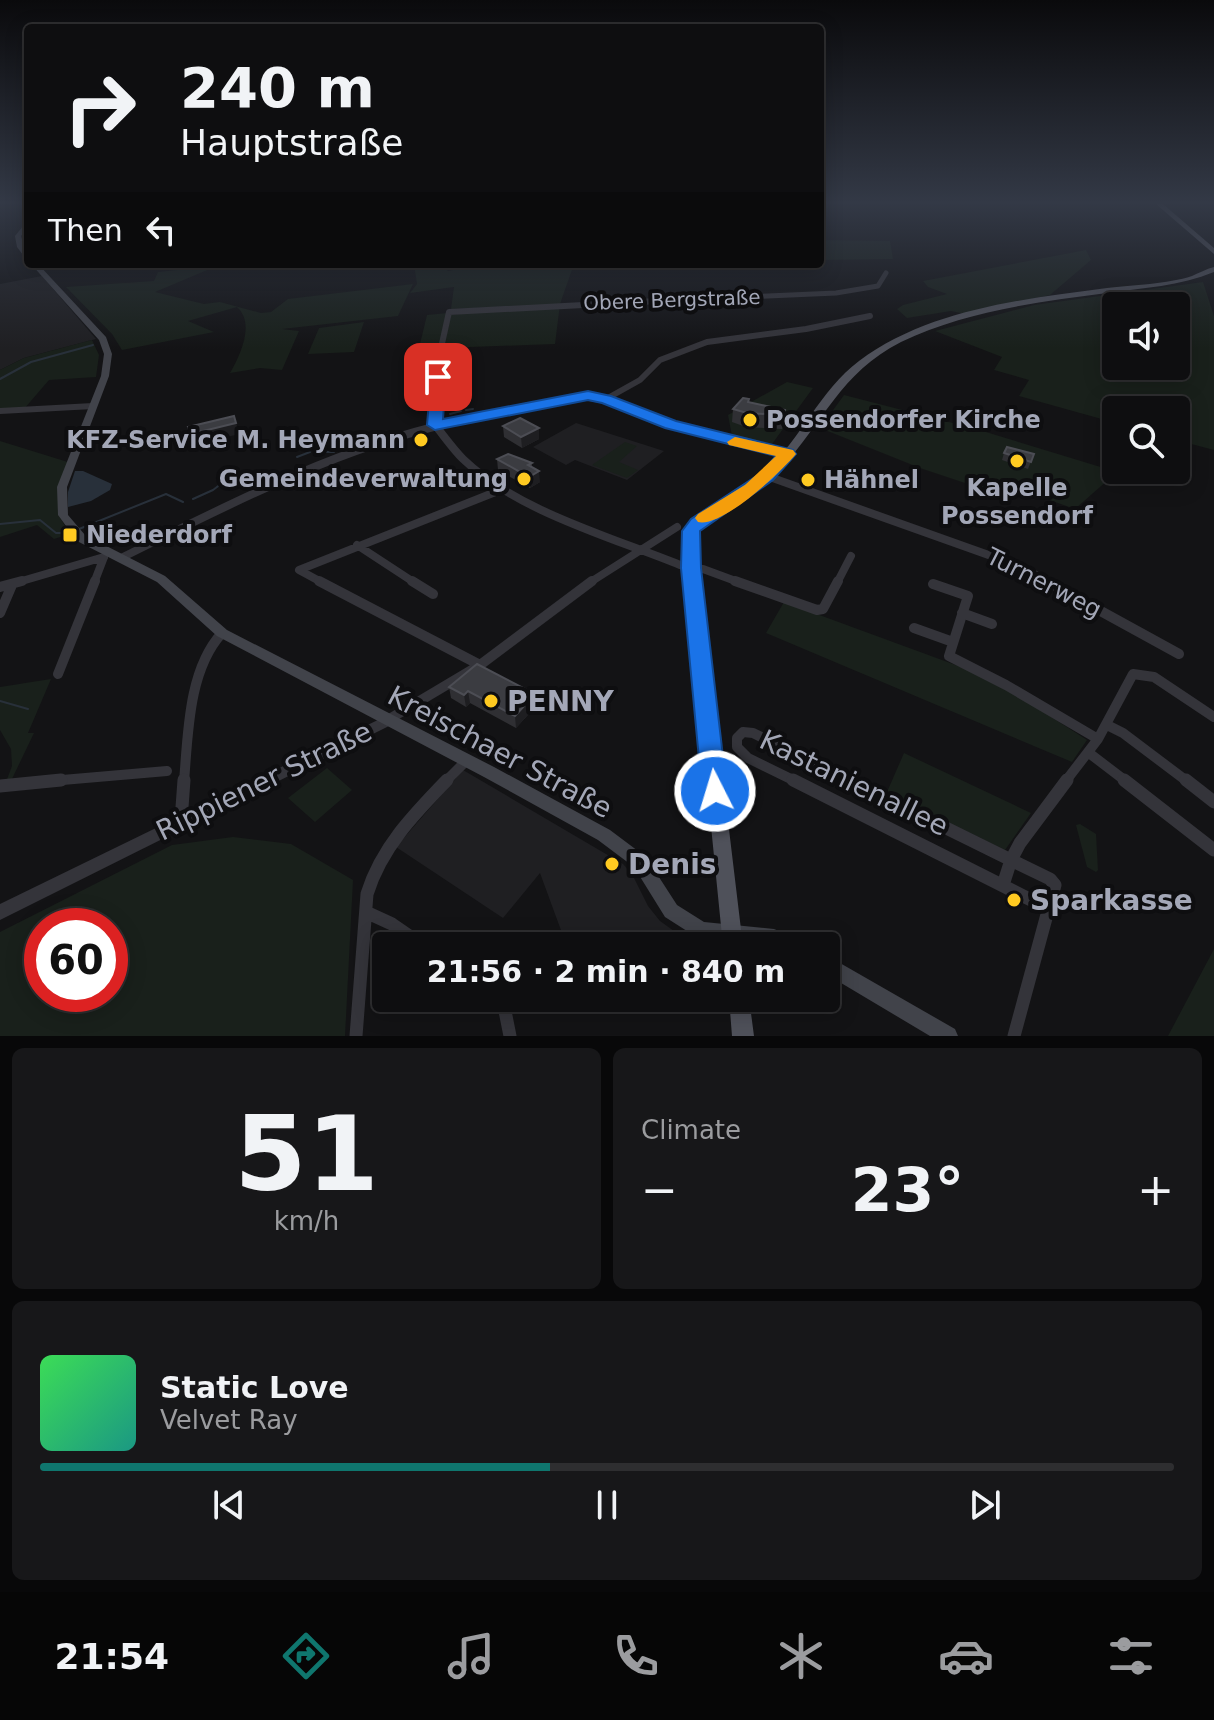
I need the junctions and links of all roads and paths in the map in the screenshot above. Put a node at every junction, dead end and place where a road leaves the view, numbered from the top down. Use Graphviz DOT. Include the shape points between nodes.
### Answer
graph roads {
  1 [pos="38,268"];
  2 [pos="1214,269"];
  3 [pos="886,273"];
  4 [pos="870,316"];
  5 [pos="606,399"];
  6 [pos="93,406"];
  7 [pos="0,411"];
  8 [pos="435,425"];
  9 [pos="787,454"];
  10 [pos="767,476"];
  11 [pos="503,489"];
  12 [pos="677,527"];
  13 [pos="357,545"];
  14 [pos="639,549"];
  15 [pos="851,556"];
  16 [pos="112,557"];
  17 [pos="686,567"];
  18 [pos="933,584"];
  19 [pos="12,585"];
  20 [pos="0,587"];
  21 [pos="433,594"];
  22 [pos="0,613"];
  23 [pos="962,613"];
  24 [pos="992,624"];
  25 [pos="914,628"];
  26 [pos="222,633"];
  27 [pos="953,642"];
  28 [pos="1179,654"];
  29 [pos="480,665"];
  30 [pos="58,674"];
  31 [pos="1214,717"];
  32 [pos="386,721"];
  33 [pos="1107,725"];
  34 [pos="1098,739"];
  35 [pos="1089,753"];
  36 [pos="467,760"];
  37 [pos="167,771"];
  38 [pos="0,786"];
  39 [pos="1214,802"];
  40 [pos="181,821"];
  41 [pos="1214,850"];
  42 [pos="1011,860"];
  43 [pos="1003,885"];
  44 [pos="1049,909"];
  45 [pos="0,912"];
  46 [pos="368,913"];
  47 [pos="404,932"];
  48 [pos="705,932"];
  49 [pos="732,932"];
  50 [pos="840,972"];
  51 [pos="505,1012"];
  52 [pos="740,1012"];
  53 [pos="356,1036"];
  54 [pos="510,1036"];
  55 [pos="743,1036"];
  56 [pos="948,1036"];
  57 [pos="1014,1036"];
  1 -- 6 [label="main road, Kreischaer Straße" via="103,339 108,363"];
  2 -- 9 [label="main road" via="1191,279 1037,300 921,331 851,373"];
  3 -- 8 [label="street, Obere Bergstraße" via="878,286 836,293 449,312"];
  4 -- 5 [label="street" via="707,342 660,360 640,380"];
  5 -- 8 [label="street" via="567,398"];
  5 -- 9 [label="street" via="670,425"];
  6 -- 7 [label="street"];
  6 -- 16 [label="main road, Kreischaer Straße" via="62,487 63,515 81,538"];
  8 -- 11 [label="street" via="463,459"];
  8 -- 16 [label="street" via="254,493"];
  9 -- 10 [label="main road"];
  10 -- 17 [label="main road" via="698,523"];
  10 -- 28 [label="street, Turnerweg" via="1022,567"];
  11 -- 13 [label="street"];
  11 -- 14 [label="street"];
  12 -- 14 [label="street, Rippiener Straße"];
  13 -- 21 [label="street"];
  13 -- 29 [label="street" via="299,570"];
  14 -- 17 [label="street"];
  14 -- 29 [label="street, Rippiener Straße"];
  15 -- 17 [label="street" via="823,609 817,610"];
  16 -- 19 [label="street"];
  16 -- 26 [label="main road, Kreischaer Straße" via="161,579"];
  16 -- 30 [label="street"];
  17 -- 49 [label="main road"];
  18 -- 23 [label="street" via="968,596"];
  19 -- 20 [label="street"];
  19 -- 22 [label="street"];
  23 -- 24 [label="street"];
  23 -- 27 [label="street"];
  25 -- 27 [label="street"];
  26 -- 32 [label="main road, Kreischaer Straße"];
  26 -- 40 [label="street" via="211,642 192,706"];
  27 -- 34 [label="street" via="949,656 992,673"];
  29 -- 32 [label="street, Rippiener Straße"];
  31 -- 33 [label="street" via="1154,677 1133,674"];
  32 -- 36 [label="main road, Kreischaer Straße"];
  32 -- 40 [label="street, Rippiener Straße"];
  33 -- 34 [label="street"];
  33 -- 39 [label="street"];
  34 -- 35 [label="street"];
  35 -- 41 [label="street"];
  35 -- 42 [label="street"];
  36 -- 46 [label="street" via="375,869 365,901"];
  36 -- 48 [label="main road, Kreischaer Straße" via="604,835 640,862 671,911"];
  37 -- 38 [label="street"];
  40 -- 45 [label="street, Rippiener Straße"];
  42 -- 43 [label="street"];
  42 -- 43 [label="street, Kastanienallee" via="753,733 737,738 737,747 748,758"];
  42 -- 44 [label="street" via="1055,885"];
  43 -- 44 [label="street, Kastanienallee"];
  44 -- 57 [label="street"];
  46 -- 47 [label="street"];
  46 -- 53 [label="street"];
  50 -- 56 [label="main road"];
  51 -- 54 [label="street"];
  52 -- 55 [label="main road"];
}
